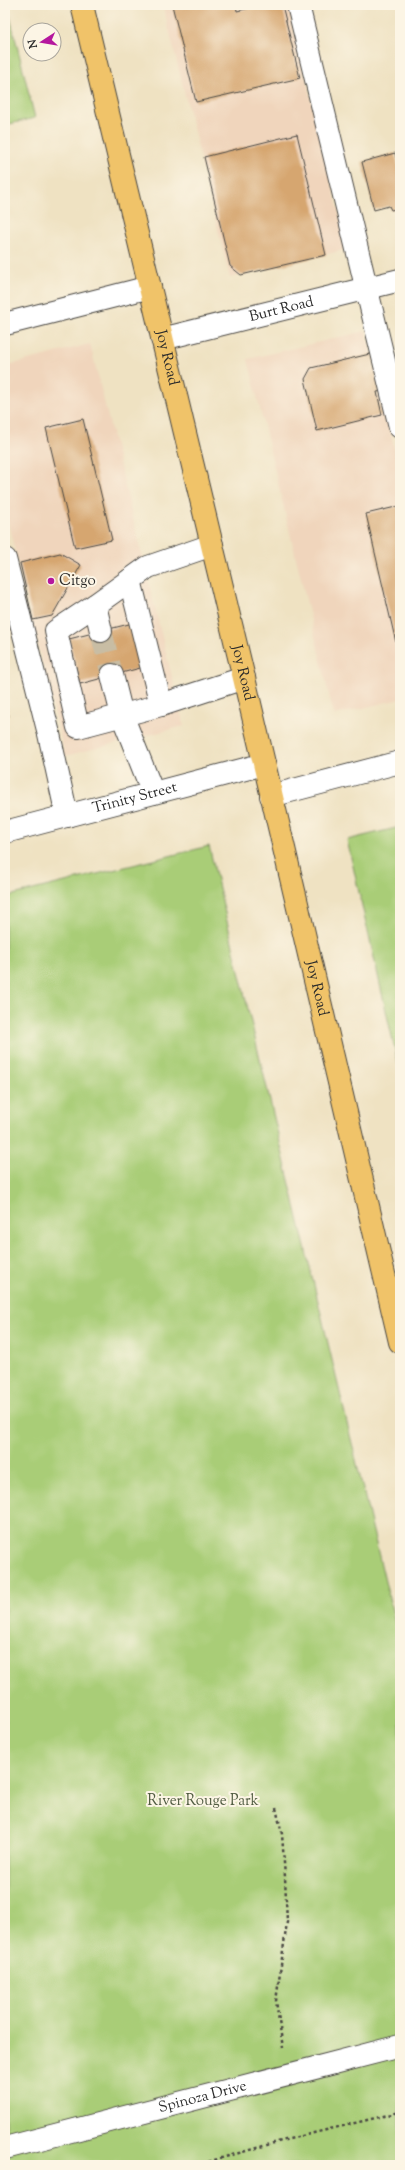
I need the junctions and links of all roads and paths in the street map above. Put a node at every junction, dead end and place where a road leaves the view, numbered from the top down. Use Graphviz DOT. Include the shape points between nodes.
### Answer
graph roads {
  1 [pos="82,5"];
  2 [pos="298,5"];
  3 [pos="400,280"];
  4 [pos="150,287"];
  5 [pos="367,288"];
  6 [pos="5,324"];
  7 [pos="162,339"];
  8 [pos="400,427"];
  9 [pos="212,545"];
  10 [pos="5,559"];
  11 [pos="130,580"];
  12 [pos="95,605"];
  13 [pos="101,631"];
  14 [pos="112,675"];
  15 [pos="244,678"];
  16 [pos="161,705"];
  17 [pos="122,715"];
  18 [pos="400,762"];
  19 [pos="264,764"];
  20 [pos="153,793"];
  21 [pos="271,796"];
  22 [pos="67,816"];
  23 [pos="5,832"];
  24 [pos="400,1342"];
  25 [pos="276,1808"];
  26 [pos="400,2046"];
  27 [pos="290,2074"];
  28 [pos="400,2112"];
  29 [pos="5,2148"];
  30 [pos="197,2165"];
  1 -- 4 [label="main road, Joy Road"];
  2 -- 5 [label="street"];
  3 -- 5 [label="street, Burt Road"];
  4 -- 6 [label="street"];
  4 -- 7 [label="main road, Joy Road"];
  5 -- 7 [label="street, Burt Road"];
  5 -- 8 [label="street"];
  7 -- 9 [label="main road, Joy Road"];
  9 -- 11 [label="street" via="148,567"];
  9 -- 15 [label="main road, Joy Road"];
  10 -- 22 [label="street"];
  11 -- 12 [label="street"];
  11 -- 16 [label="street"];
  12 -- 13 [label="street"];
  12 -- 17 [label="street" via="56,631 78,727"];
  14 -- 17 [label="street"];
  15 -- 16 [label="street"];
  15 -- 19 [label="main road, Joy Road"];
  16 -- 17 [label="street"];
  17 -- 20 [label="street"];
  18 -- 21 [label="street"];
  19 -- 20 [label="street, Trinity Street"];
  19 -- 21 [label="main road, Joy Road"];
  20 -- 22 [label="street, Trinity Street"];
  21 -- 24 [label="main road, Joy Road"];
  22 -- 23 [label="street, Trinity Street"];
  25 -- 27 [label="path" via="282,1834 286,1922 276,2001 281,2041"];
  26 -- 27 [label="street, Spinoza Drive"];
  27 -- 29 [label="street, Spinoza Drive"];
  28 -- 30 [label="path" via="281,2140"];
}
